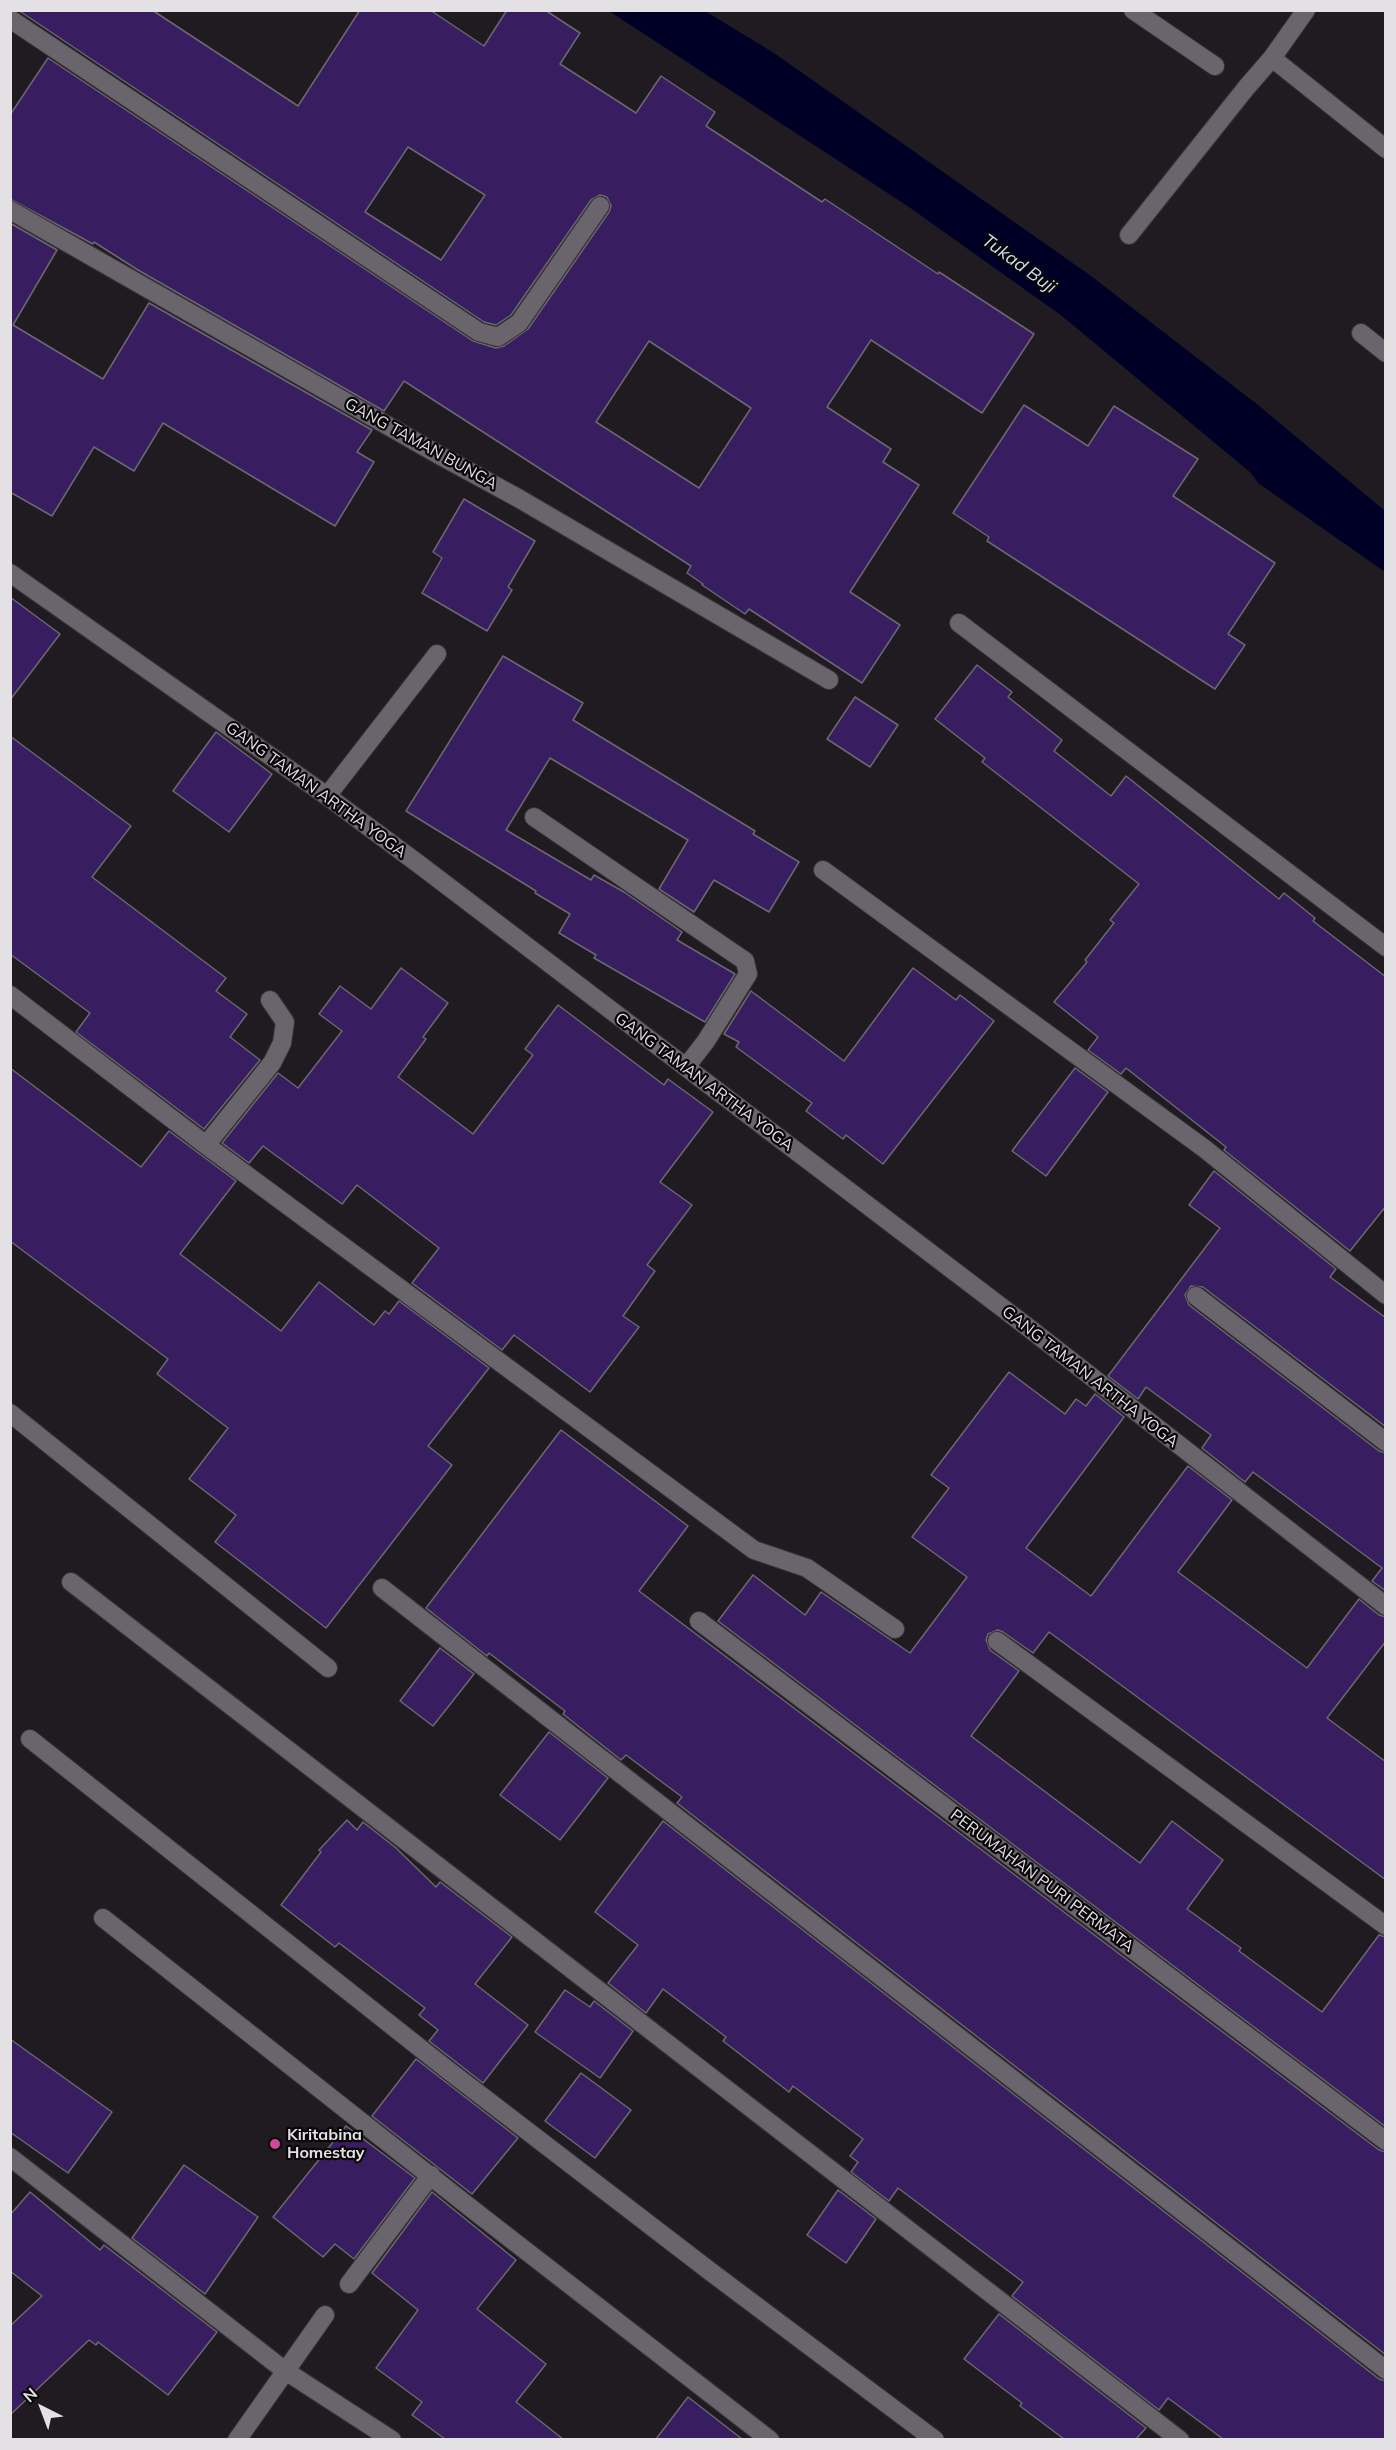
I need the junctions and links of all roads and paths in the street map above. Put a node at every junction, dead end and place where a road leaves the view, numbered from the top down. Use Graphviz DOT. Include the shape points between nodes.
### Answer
graph roads {
  1 [pos="1133,10"];
  2 [pos="1306,10"];
  3 [pos="10,19"];
  4 [pos="1272,58"];
  5 [pos="1215,66"];
  6 [pos="1386,149"];
  7 [pos="600,206"];
  8 [pos="10,210"];
  9 [pos="1129,235"];
  10 [pos="1361,333"];
  11 [pos="1386,353"];
  12 [pos="10,573"];
  13 [pos="959,623"];
  14 [pos="437,654"];
  15 [pos="829,680"];
  16 [pos="327,796"];
  17 [pos="534,817"];
  18 [pos="823,870"];
  19 [pos="1386,947"];
  20 [pos="10,995"];
  21 [pos="270,1000"];
  22 [pos="686,1067"];
  23 [pos="206,1145"];
  24 [pos="1386,1295"];
  25 [pos="1196,1296"];
  26 [pos="10,1413"];
  27 [pos="1386,1442"];
  28 [pos="71,1582"];
  29 [pos="382,1588"];
  30 [pos="1386,1606"];
  31 [pos="699,1620"];
  32 [pos="896,1629"];
  33 [pos="997,1641"];
  34 [pos="328,1668"];
  35 [pos="30,1739"];
  36 [pos="103,1918"];
  37 [pos="1386,1926"];
  38 [pos="1386,2141"];
  39 [pos="10,2157"];
  40 [pos="431,2175"];
  41 [pos="349,2284"];
  42 [pos="325,2315"];
  43 [pos="284,2370"];
  44 [pos="1386,2370"];
  45 [pos="237,2439"];
  46 [pos="392,2439"];
  47 [pos="770,2439"];
  48 [pos="936,2439"];
  49 [pos="1180,2439"];
  1 -- 5 [label="street"];
  2 -- 4 [label="street"];
  3 -- 7 [label="street" via="478,332 498,337 519,323"];
  4 -- 6 [label="street"];
  4 -- 9 [label="street"];
  8 -- 15 [label="street, GANG TAMAN BUNGA" via="518,498"];
  10 -- 11 [label="street"];
  12 -- 16 [label="street, GANG TAMAN ARTHA YOGA"];
  13 -- 19 [label="street"];
  14 -- 16 [label="street"];
  16 -- 22 [label="street, GANG TAMAN ARTHA YOGA"];
  17 -- 22 [label="street" via="745,961 748,974"];
  18 -- 24 [label="street" via="1205,1149"];
  20 -- 23 [label="street"];
  21 -- 23 [label="street" via="285,1022 282,1043 272,1063"];
  22 -- 30 [label="street, GANG TAMAN ARTHA YOGA"];
  23 -- 32 [label="street" via="754,1550 807,1568"];
  25 -- 27 [label="street"];
  26 -- 34 [label="street"];
  28 -- 49 [label="street"];
  29 -- 44 [label="street"];
  31 -- 38 [label="street, PERUMAHAN PURI PERMATA"];
  33 -- 37 [label="street"];
  35 -- 48 [label="street" via="453,2074"];
  36 -- 40 [label="street"];
  39 -- 43 [label="street"];
  40 -- 41 [label="street"];
  40 -- 47 [label="street"];
  42 -- 43 [label="street"];
  43 -- 45 [label="street"];
  43 -- 46 [label="street"];
}
